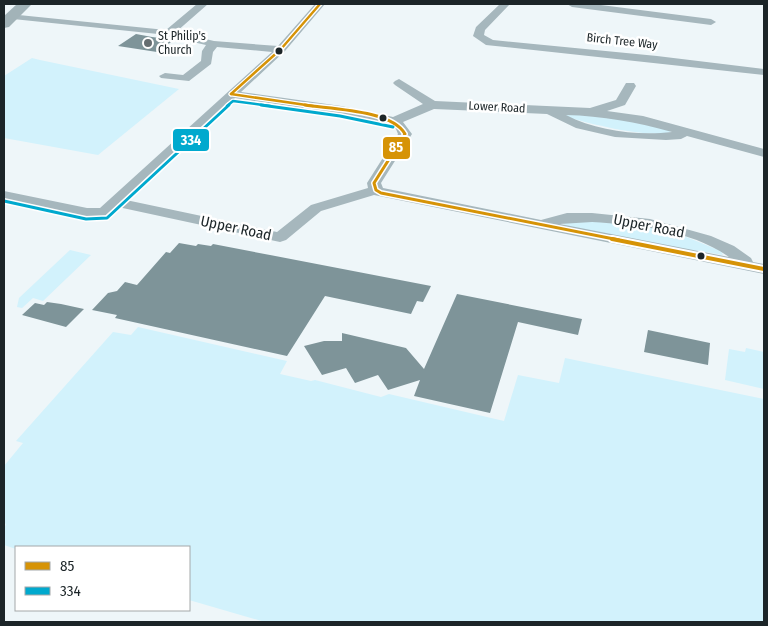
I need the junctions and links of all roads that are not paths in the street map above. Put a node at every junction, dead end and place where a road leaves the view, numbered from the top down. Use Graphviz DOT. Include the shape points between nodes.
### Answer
graph roads {
  1 [pos="25,4"];
  2 [pos="190,4"];
  3 [pos="203,4"];
  4 [pos="320,4"];
  5 [pos="506,4"];
  6 [pos="572,4"];
  7 [pos="8,20"];
  8 [pos="711,22"];
  9 [pos="169,33"];
  10 [pos="214,44"];
  11 [pos="280,50"];
  12 [pos="764,72"];
  13 [pos="165,76"];
  14 [pos="399,83"];
  15 [pos="630,86"];
  16 [pos="231,94"];
  17 [pos="621,102"];
  18 [pos="432,105"];
  19 [pos="546,109"];
  20 [pos="591,112"];
  21 [pos="643,120"];
  22 [pos="394,121"];
  23 [pos="692,133"];
  24 [pos="764,152"];
  25 [pos="376,190"];
  26 [pos="4,195"];
  27 [pos="114,202"];
  28 [pos="540,225"];
  29 [pos="758,268"];
  1 -- 7 [label="highway"];
  2 -- 3 [label="street"];
  3 -- 9 [label="street"];
  4 -- 11 [label="street"];
  5 -- 12 [label="street, Birch Tree Way" via="478,36 490,43"];
  6 -- 8 [label="street"];
  7 -- 9 [label="street"];
  9 -- 10 [label="street"];
  10 -- 11 [label="street"];
  10 -- 13 [label="street" via="208,51 207,62 185,79"];
  11 -- 16 [label="street"];
  14 -- 18 [label="street"];
  15 -- 17 [label="street"];
  16 -- 22 [label="street"];
  16 -- 27 [label="street"];
  17 -- 20 [label="street"];
  17 -- 21 [label="street"];
  18 -- 19 [label="street, Lower Road"];
  18 -- 22 [label="street, Lower Road"];
  19 -- 20 [label="street, Lower Road"];
  19 -- 23 [label="street" via="577,124 619,133 656,137"];
  20 -- 21 [label="street, Lower Road"];
  21 -- 23 [label="street, Lower Road"];
  22 -- 25 [label="street" via="405,134 374,183"];
  23 -- 24 [label="street, Lower Road"];
  25 -- 27 [label="street, Upper Road" via="316,208 280,237"];
  25 -- 28 [label="street, Upper Road" via="396,197"];
  26 -- 27 [label="street" via="88,213 104,212"];
  28 -- 29 [label="street, Upper Road"];
  28 -- 29 [label="street, Upper Road" via="558,218 599,217 650,224 718,245"];
}
